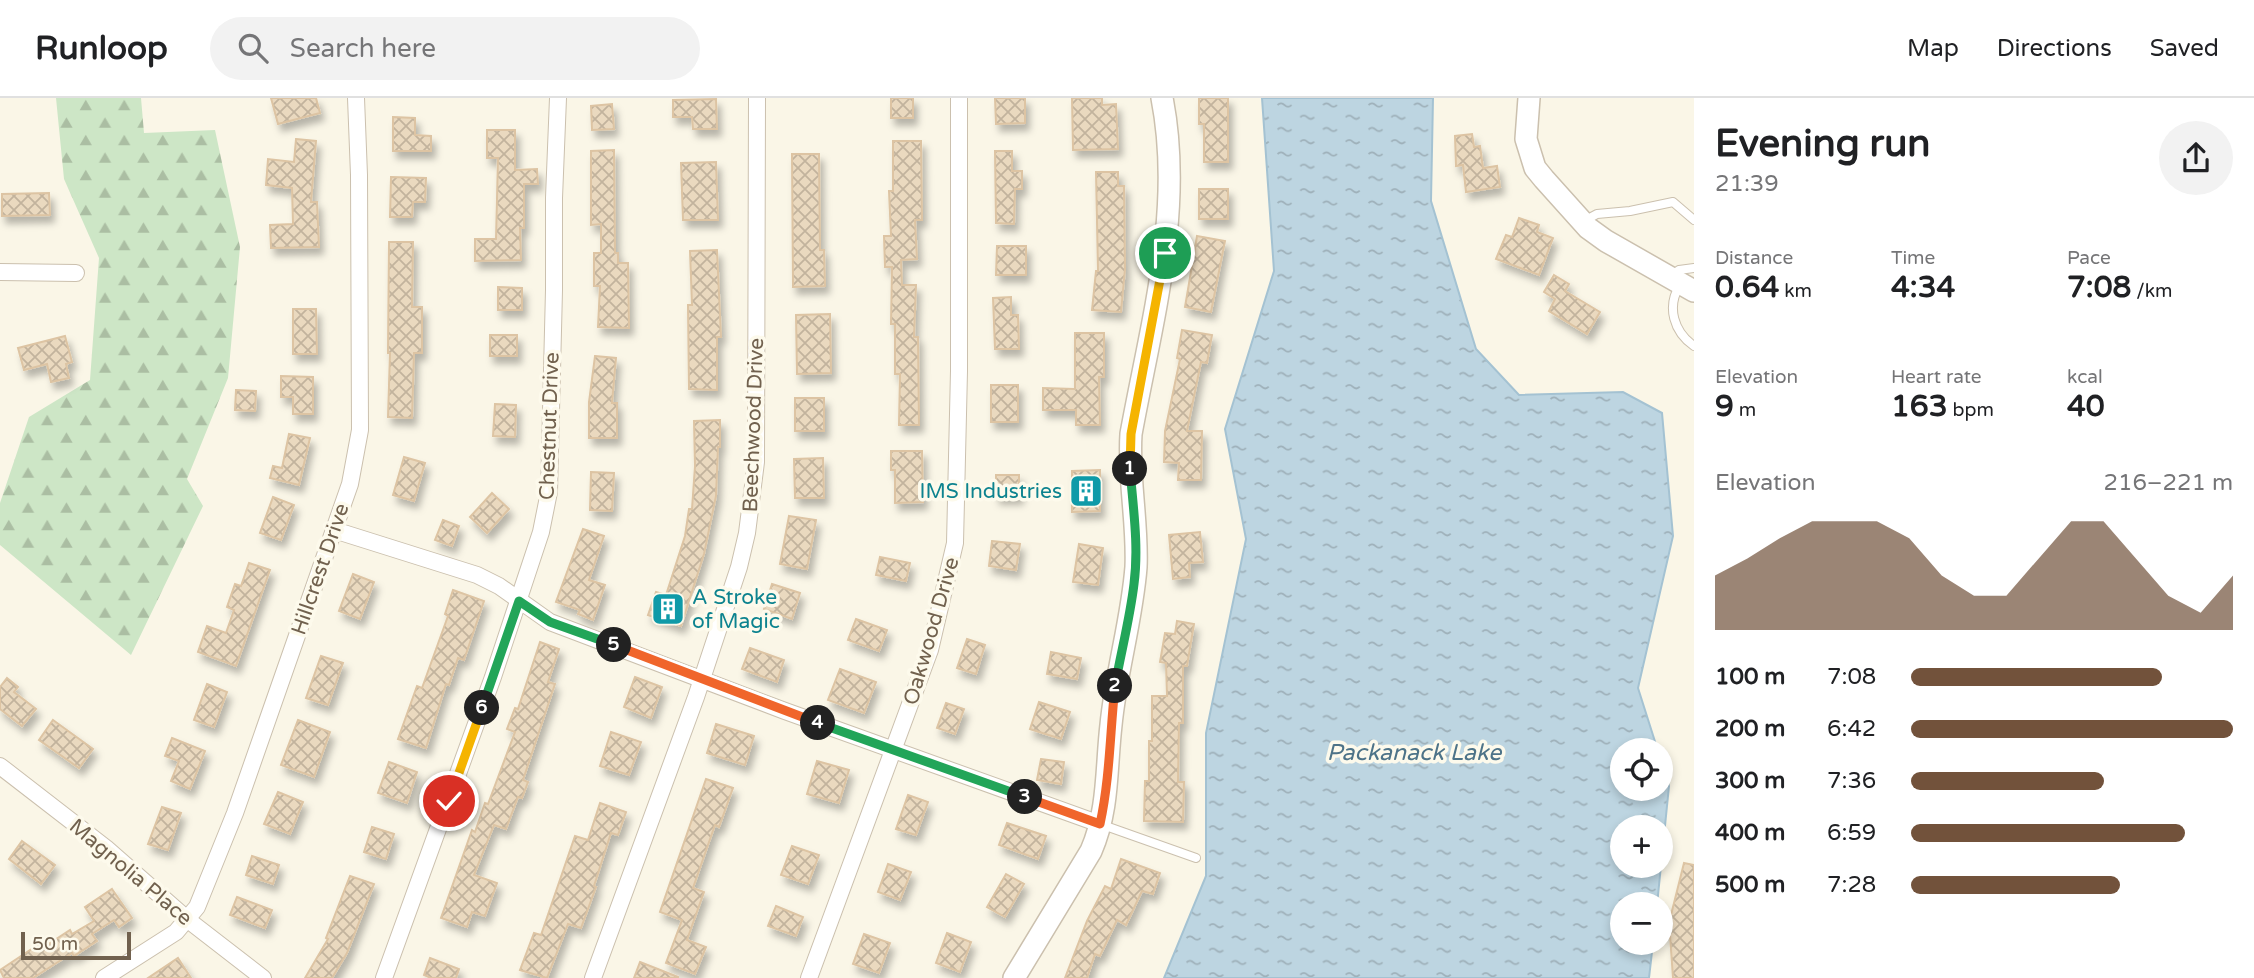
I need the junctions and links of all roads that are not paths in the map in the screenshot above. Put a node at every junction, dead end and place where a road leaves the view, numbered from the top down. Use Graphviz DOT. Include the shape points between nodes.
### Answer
graph roads {
  1 [pos="356,98"];
  2 [pos="558,98"];
  3 [pos="757,98"];
  4 [pos="959,98"];
  5 [pos="1162,98"];
  6 [pos="1529,98"];
  7 [pos="1694,220"];
  8 [pos="1582,222"];
  9 [pos="0,271"];
  10 [pos="76,273"];
  11 [pos="1685,280"];
  12 [pos="1694,346"];
  13 [pos="334,530"];
  14 [pos="519,601"];
  15 [pos="702,679"];
  16 [pos="894,750"];
  17 [pos="0,766"];
  18 [pos="1100,824"];
  19 [pos="1196,858"];
  20 [pos="188,920"];
  21 [pos="104,978"];
  22 [pos="263,978"];
  23 [pos="384,978"];
  24 [pos="593,978"];
  25 [pos="809,978"];
  26 [pos="1014,978"];
  1 -- 13 [label="street, Hillcrest Drive" via="360,430 350,484"];
  2 -- 14 [label="street, Chestnut Drive" via="549,492"];
  3 -- 15 [label="street, Beechwood Drive" via="758,356 753,498 739,567"];
  4 -- 16 [label="street, Oakwood Drive" via="955,543 930,650"];
  5 -- 18 [label="street" via="1168,131 1169,209 1131,434 1135,575 1115,684"];
  6 -- 8 [label="street" via="1526,138 1532,161"];
  7 -- 8 [label="lane" via="1673,202 1597,214"];
  8 -- 11 [label="street" via="1606,241"];
  9 -- 10 [label="street"];
  11 -- 12 [label="lane" via="1675,292 1672,311 1674,323"];
  13 -- 14 [label="street" via="477,575"];
  13 -- 20 [label="street, Hillcrest Drive" via="234,813"];
  14 -- 15 [label="street" via="550,622"];
  14 -- 23 [label="street, Chestnut Drive"];
  15 -- 16 [label="street"];
  15 -- 24 [label="street, Beechwood Drive"];
  16 -- 18 [label="street"];
  16 -- 25 [label="street, Oakwood Drive"];
  17 -- 20 [label="street, Magnolia Place" via="106,848"];
  18 -- 19 [label="lane"];
  18 -- 26 [label="street" via="1081,869"];
  20 -- 21 [label="street, Hillcrest Drive"];
  20 -- 22 [label="street, Magnolia Place"];
}
